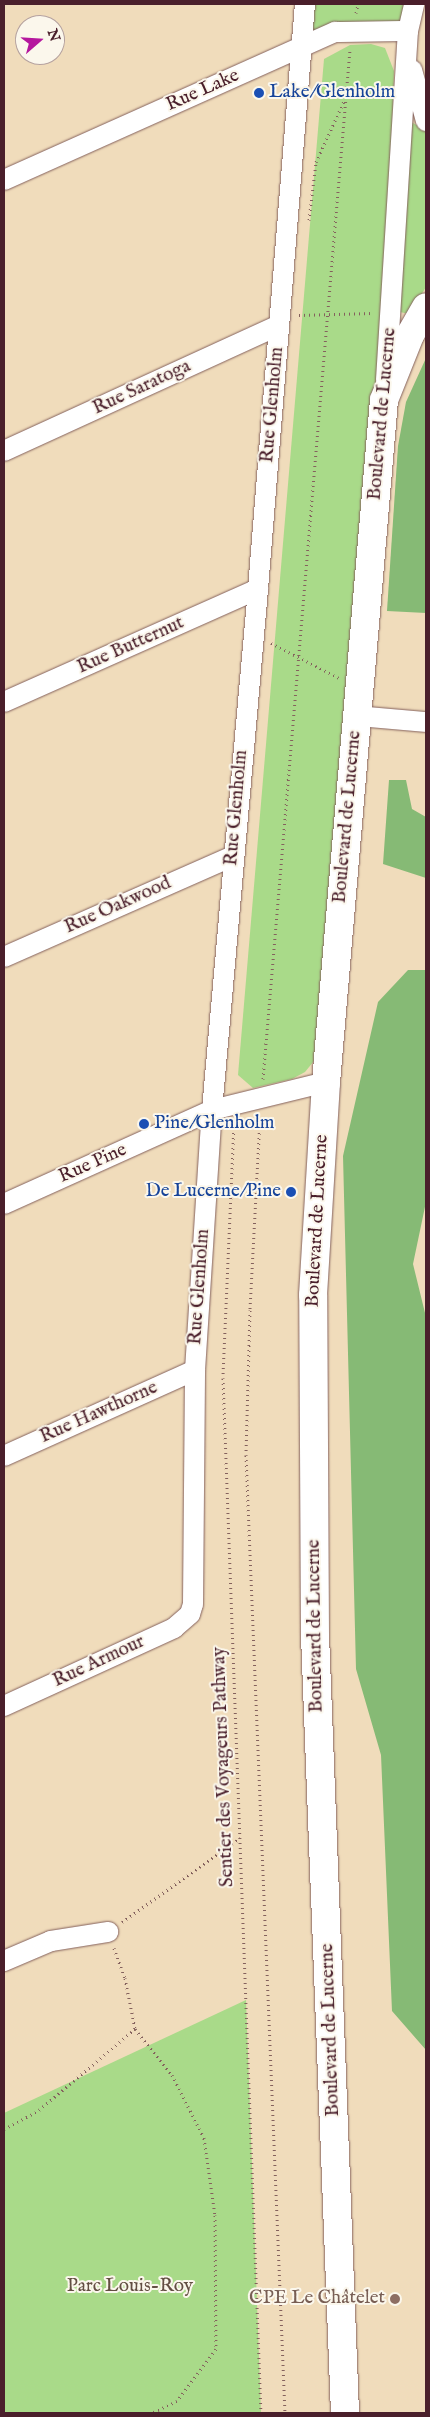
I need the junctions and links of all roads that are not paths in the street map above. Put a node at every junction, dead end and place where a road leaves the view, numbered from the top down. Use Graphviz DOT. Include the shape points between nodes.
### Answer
graph roads {
  1 [pos="305,4"];
  2 [pos="414,4"];
  3 [pos="408,31"];
  4 [pos="302,48"];
  5 [pos="426,120"];
  6 [pos="4,180"];
  7 [pos="426,307"];
  8 [pos="280,320"];
  9 [pos="384,400"];
  10 [pos="4,451"];
  11 [pos="258,589"];
  12 [pos="4,702"];
  13 [pos="358,703"];
  14 [pos="426,722"];
  15 [pos="233,856"];
  16 [pos="4,957"];
  17 [pos="326,1082"];
  18 [pos="212,1110"];
  19 [pos="4,1204"];
  20 [pos="195,1370"];
  21 [pos="4,1456"];
  22 [pos="190,1614"];
  23 [pos="4,1706"];
  24 [pos="108,1932"];
  25 [pos="4,1961"];
  26 [pos="345,2413"];
  1 -- 4 [label="street, Rue Glenholm"];
  2 -- 3 [label="street"];
  3 -- 4 [label="street, Rue Lake" via="335,32"];
  3 -- 5 [label="street" via="411,64"];
  3 -- 9 [label="street, Boulevard de Lucerne"];
  4 -- 6 [label="street, Rue Lake"];
  4 -- 8 [label="street, Rue Glenholm"];
  7 -- 9 [label="main road" via="410,335"];
  8 -- 10 [label="street, Rue Saratoga"];
  8 -- 11 [label="street, Rue Glenholm"];
  9 -- 13 [label="main road, Boulevard de Lucerne"];
  11 -- 12 [label="street, Rue Butternut"];
  11 -- 15 [label="street, Rue Glenholm"];
  13 -- 14 [label="street"];
  13 -- 17 [label="main road, Boulevard de Lucerne"];
  15 -- 16 [label="street, Rue Oakwood"];
  15 -- 18 [label="street, Rue Glenholm"];
  17 -- 18 [label="street, Rue Pine"];
  17 -- 26 [label="main road, Boulevard de Lucerne" via="313,1295 312,1476 315,1637"];
  18 -- 19 [label="street, Rue Pine"];
  18 -- 20 [label="street, Rue Glenholm"];
  20 -- 21 [label="street, Rue Hawthorne"];
  20 -- 22 [label="street, Rue Glenholm" via="194,1595"];
  22 -- 23 [label="street, Rue Armour" via="174,1628"];
  24 -- 25 [label="street" via="50,1941"];
}
